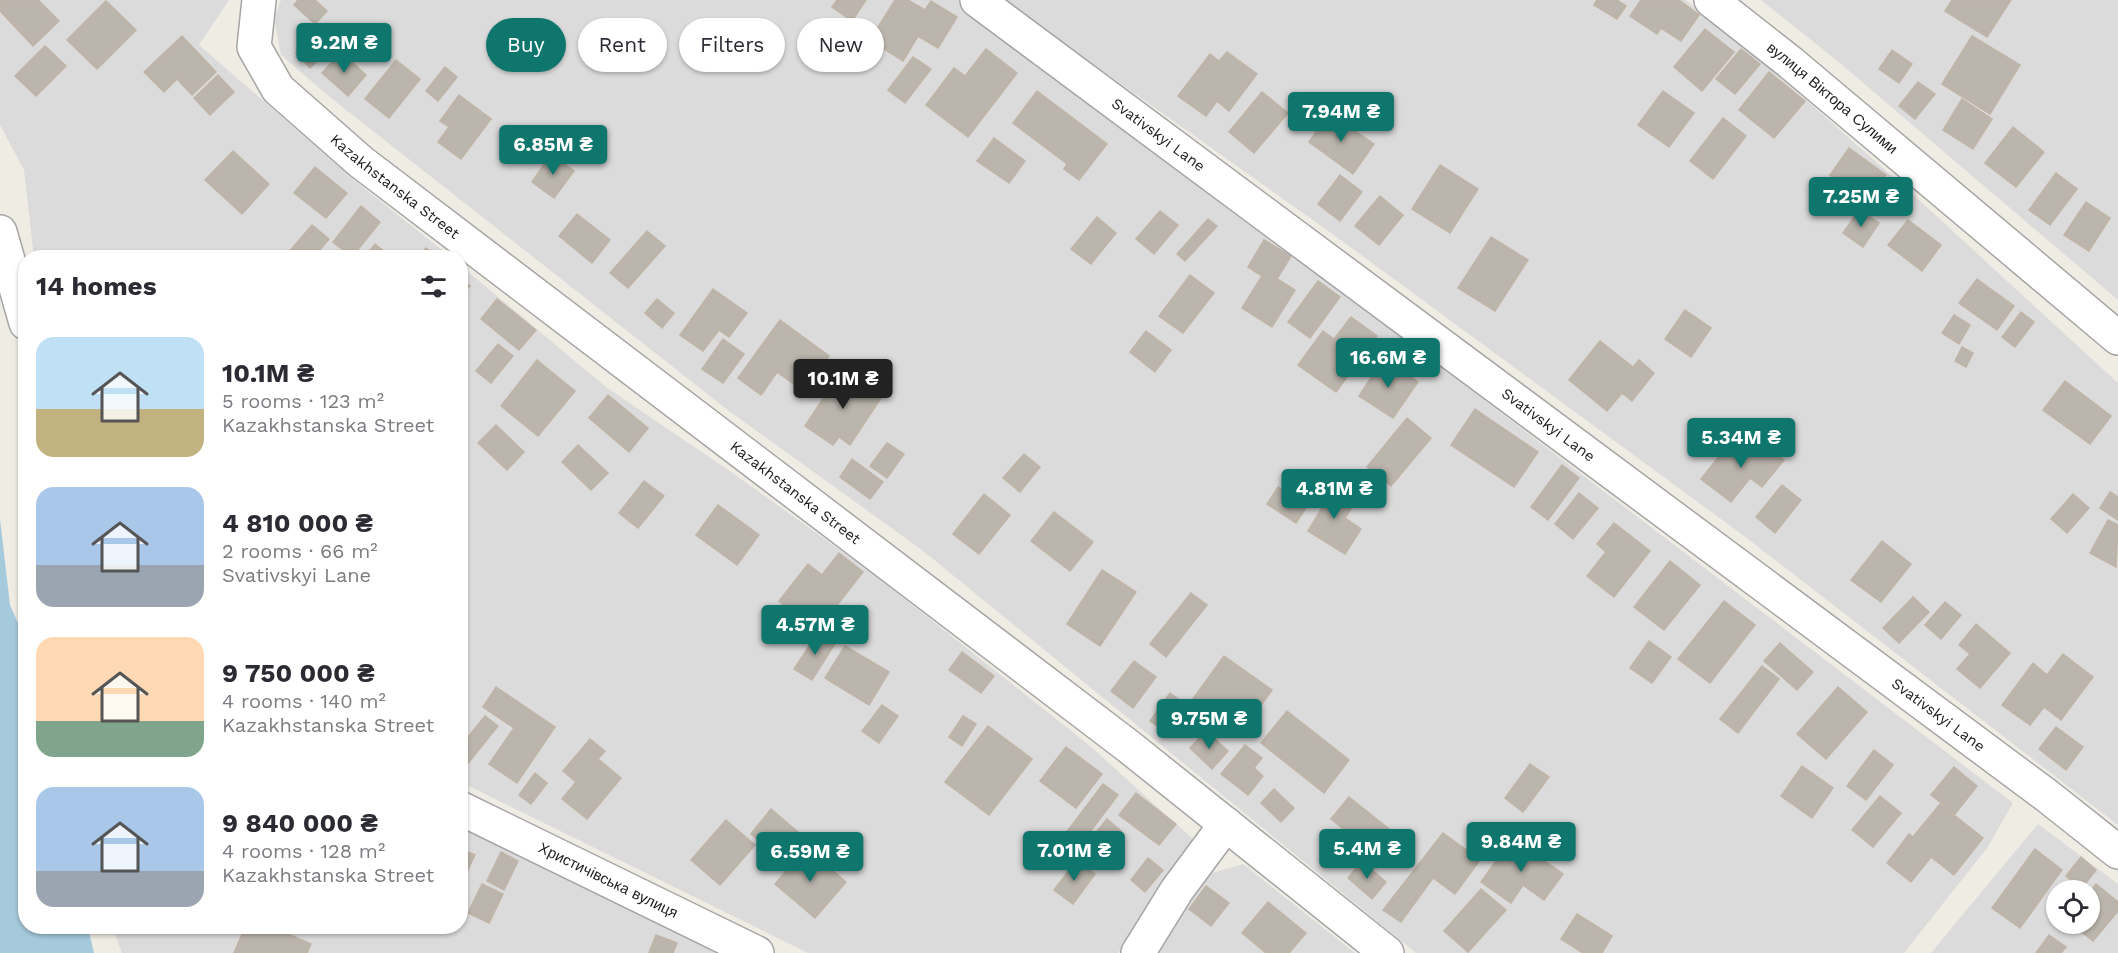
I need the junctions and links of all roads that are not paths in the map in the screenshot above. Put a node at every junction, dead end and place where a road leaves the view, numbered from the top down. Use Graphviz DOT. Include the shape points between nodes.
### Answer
graph roads {
  1 [pos="259,0"];
  2 [pos="977,0"];
  3 [pos="1711,0"];
  4 [pos="0,232"];
  5 [pos="18,295"];
  6 [pos="2118,338"];
  7 [pos="468,812"];
  8 [pos="1226,824"];
  9 [pos="2118,852"];
  10 [pos="757,953"];
  11 [pos="1138,953"];
  12 [pos="1387,953"];
  1 -- 8 [label="street, Kazakhstanska Street" via="255,47 278,89 361,162"];
  2 -- 9 [label="street, Svativskyi Lane"];
  3 -- 6 [label="street, вулиця Віктора Сулими"];
  4 -- 5 [label="street"];
  7 -- 10 [label="street, Христичівська вулиця"];
  8 -- 11 [label="street" via="1177,890"];
  8 -- 12 [label="street, Kazakhstanska Street"];
}
